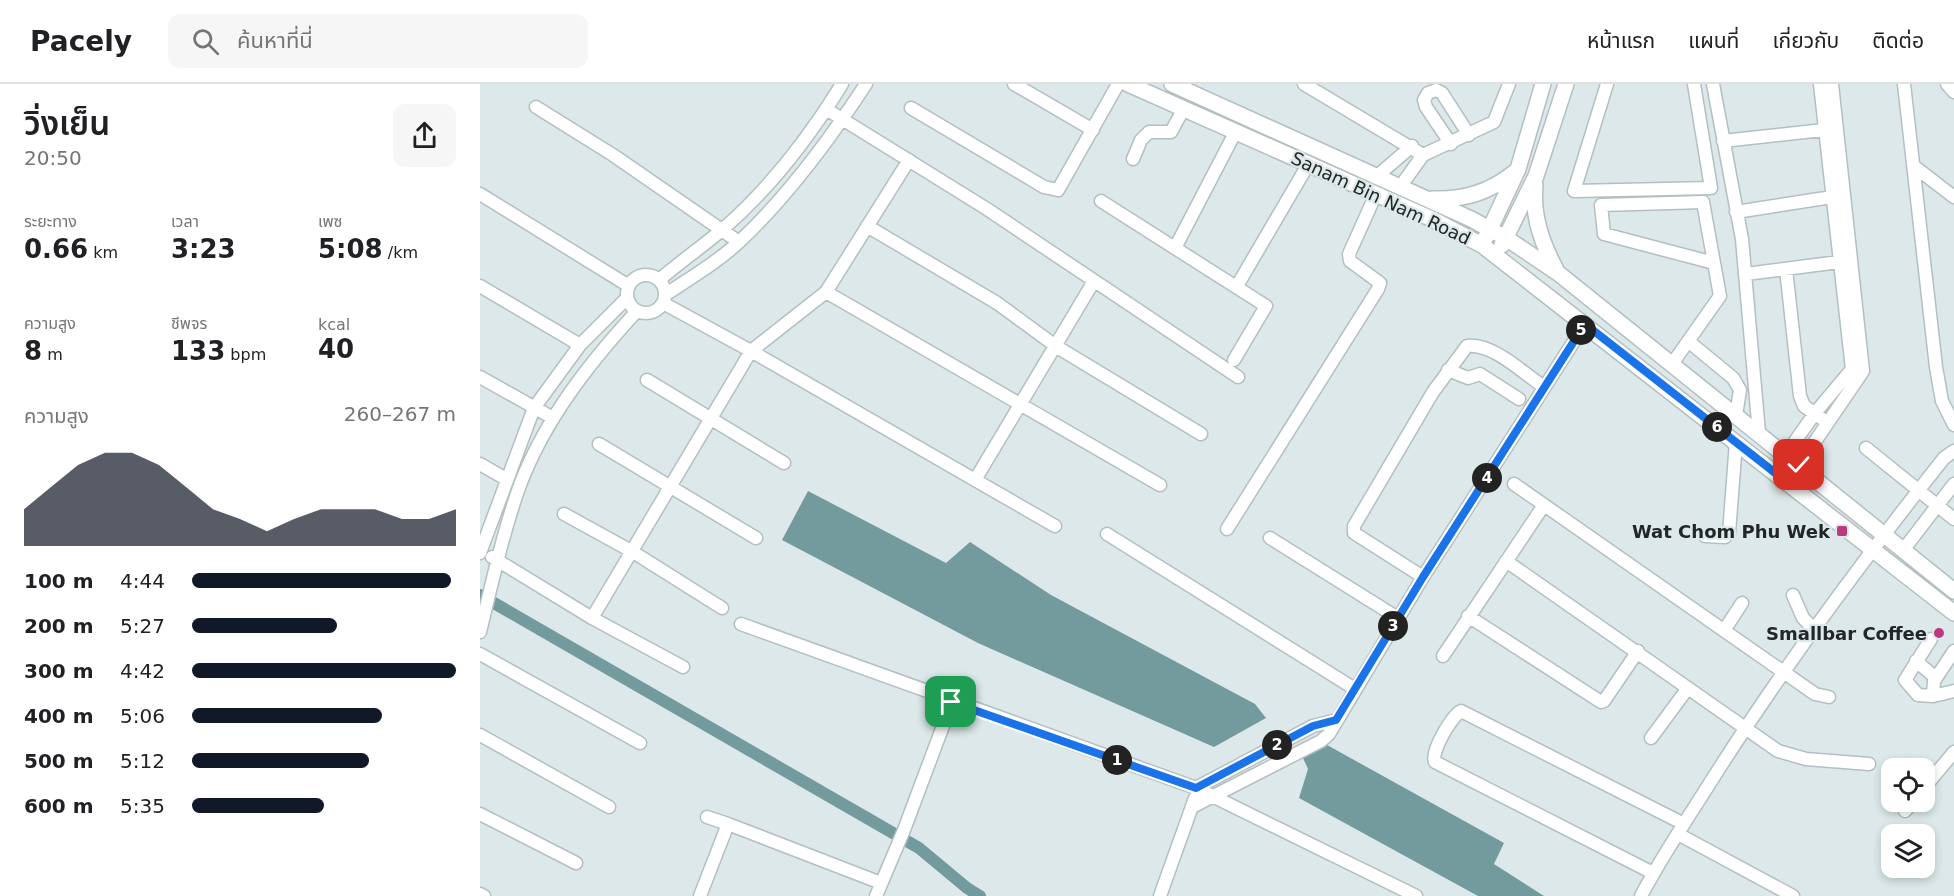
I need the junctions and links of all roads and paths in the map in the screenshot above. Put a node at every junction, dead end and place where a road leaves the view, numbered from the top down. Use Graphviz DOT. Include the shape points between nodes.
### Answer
graph roads {
  1 [pos="842,84"];
  2 [pos="866,84"];
  3 [pos="1014,84"];
  4 [pos="1118,84"];
  5 [pos="1128,84"];
  6 [pos="1172,84"];
  7 [pos="1304,84"];
  8 [pos="1509,84"];
  9 [pos="1543,84"];
  10 [pos="1566,84"];
  11 [pos="1607,84"];
  12 [pos="1694,84"];
  13 [pos="1713,84"];
  14 [pos="1821,84"];
  15 [pos="1832,84"];
  16 [pos="1904,84"];
  17 [pos="1947,84"];
  18 [pos="1954,92"];
  19 [pos="536,107"];
  20 [pos="911,108"];
  21 [pos="1184,108"];
  22 [pos="826,109"];
  23 [pos="843,119"];
  24 [pos="1831,129"];
  25 [pos="1093,130"];
  26 [pos="1236,131"];
  27 [pos="1469,135"];
  28 [pos="1723,141"];
  29 [pos="1450,144"];
  30 [pos="1412,146"];
  31 [pos="1424,155"];
  32 [pos="909,159"];
  33 [pos="1133,159"];
  34 [pos="1309,163"];
  35 [pos="1915,167"];
  36 [pos="1518,169"];
  37 [pos="1377,176"];
  38 [pos="1536,176"];
  39 [pos="1400,187"];
  40 [pos="480,194"];
  41 [pos="1376,194"];
  42 [pos="1832,197"];
  43 [pos="1954,197"];
  44 [pos="1426,199"];
  45 [pos="1101,201"];
  46 [pos="1736,212"];
  47 [pos="867,226"];
  48 [pos="722,229"];
  49 [pos="1490,229"];
  50 [pos="1506,237"];
  51 [pos="739,242"];
  52 [pos="1482,245"];
  53 [pos="1175,248"];
  54 [pos="1497,256"];
  55 [pos="1839,262"];
  56 [pos="1714,263"];
  57 [pos="1786,269"];
  58 [pos="1558,273"];
  59 [pos="1746,274"];
  60 [pos="659,280"];
  61 [pos="1094,281"];
  62 [pos="480,286"];
  63 [pos="1237,286"];
  64 [pos="628,292"];
  65 [pos="826,292"];
  66 [pos="1849,292"];
  67 [pos="664,299"];
  68 [pos="637,311"];
  69 [pos="1585,324"];
  70 [pos="1688,341"];
  71 [pos="580,345"];
  72 [pos="1057,347"];
  73 [pos="751,351"];
  74 [pos="1234,360"];
  75 [pos="1672,364"];
  76 [pos="1448,370"];
  77 [pos="1858,370"];
  78 [pos="480,377"];
  79 [pos="1238,377"];
  80 [pos="648,381"];
  81 [pos="1544,387"];
  82 [pos="1518,399"];
  83 [pos="1020,405"];
  84 [pos="534,408"];
  85 [pos="1815,413"];
  86 [pos="1736,415"];
  87 [pos="553,418"];
  88 [pos="711,418"];
  89 [pos="1827,423"];
  90 [pos="1954,425"];
  91 [pos="1759,433"];
  92 [pos="1201,434"];
  93 [pos="1736,442"];
  94 [pos="599,444"];
  95 [pos="1866,448"];
  96 [pos="1954,451"];
  97 [pos="1786,454"];
  98 [pos="784,463"];
  99 [pos="480,464"];
  100 [pos="1799,465"];
  101 [pos="1774,472"];
  102 [pos="1812,476"];
  103 [pos="506,479"];
  104 [pos="975,480"];
  105 [pos="1514,484"];
  106 [pos="1954,484"];
  107 [pos="1160,485"];
  108 [pos="670,488"];
  109 [pos="1918,491"];
  110 [pos="1798,492"];
  111 [pos="1544,505"];
  112 [pos="1938,506"];
  113 [pos="564,514"];
  114 [pos="1954,519"];
  115 [pos="1055,526"];
  116 [pos="1227,529"];
  117 [pos="1885,532"];
  118 [pos="1107,534"];
  119 [pos="1705,536"];
  120 [pos="756,538"];
  121 [pos="1270,538"];
  122 [pos="1873,549"];
  123 [pos="1904,549"];
  124 [pos="480,552"];
  125 [pos="633,552"];
  126 [pos="498,560"];
  127 [pos="1506,561"];
  128 [pos="1423,577"];
  129 [pos="1954,591"];
  130 [pos="1793,595"];
  131 [pos="1742,603"];
  132 [pos="722,608"];
  133 [pos="1954,613"];
  134 [pos="1468,616"];
  135 [pos="592,618"];
  136 [pos="1398,618"];
  137 [pos="741,624"];
  138 [pos="1725,629"];
  139 [pos="1815,630"];
  140 [pos="480,632"];
  141 [pos="1931,639"];
  142 [pos="1638,651"];
  143 [pos="1954,651"];
  144 [pos="480,654"];
  145 [pos="1443,656"];
  146 [pos="1916,661"];
  147 [pos="683,668"];
  148 [pos="1785,671"];
  149 [pos="1936,678"];
  150 [pos="1688,688"];
  151 [pos="1355,689"];
  152 [pos="1954,691"];
  153 [pos="1933,696"];
  154 [pos="1828,697"];
  155 [pos="951,702"];
  156 [pos="1336,720"];
  157 [pos="1745,728"];
  158 [pos="480,735"];
  159 [pos="1651,738"];
  160 [pos="640,743"];
  161 [pos="1954,752"];
  162 [pos="1869,764"];
  163 [pos="1935,775"];
  164 [pos="1196,788"];
  165 [pos="1214,798"];
  166 [pos="1194,806"];
  167 [pos="609,807"];
  168 [pos="480,814"];
  169 [pos="707,817"];
  170 [pos="728,825"];
  171 [pos="1681,829"];
  172 [pos="576,863"];
  173 [pos="1653,873"];
  174 [pos="881,883"];
  175 [pos="480,894"];
  176 [pos="484,896"];
  177 [pos="700,896"];
  178 [pos="876,896"];
  179 [pos="1160,896"];
  180 [pos="1416,896"];
  181 [pos="1641,896"];
  182 [pos="1793,896"];
  1 -- 22 [label="street"];
  2 -- 23 [label="street"];
  3 -- 25 [label="street"];
  4 -- 25 [label="street"];
  5 -- 21 [label="main road, Sanam Bin Nam Road"];
  6 -- 37 [label="main road, Sanam Bin Nam Road"];
  7 -- 30 [label="street"];
  8 -- 27 [label="street" via="1494,122"];
  9 -- 36 [label="main road"];
  10 -- 38 [label="main road"];
  11 -- 12 [label="street" via="1574,191 1711,188"];
  13 -- 28 [label="street"];
  14 -- 24 [label="street"];
  15 -- 24 [label="street"];
  16 -- 35 [label="street"];
  17 -- 18 [label="street"];
  19 -- 48 [label="street"];
  20 -- 25 [label="street" via="1054,189 1061,187"];
  21 -- 26 [label="main road, Sanam Bin Nam Road"];
  21 -- 33 [label="street" via="1171,132 1149,132"];
  22 -- 23 [label="street"];
  22 -- 48 [label="street" via="764,190"];
  23 -- 32 [label="street"];
  23 -- 51 [label="street"];
  24 -- 28 [label="street"];
  24 -- 42 [label="street"];
  24 -- 66 [label="street"];
  26 -- 34 [label="main road, Sanam Bin Nam Road"];
  26 -- 53 [label="street"];
  27 -- 29 [label="street"];
  27 -- 29 [label="street" via="1442,93 1428,93 1426,107"];
  28 -- 46 [label="street"];
  29 -- 31 [label="street"];
  30 -- 31 [label="street"];
  30 -- 37 [label="street"];
  31 -- 39 [label="street"];
  32 -- 47 [label="street"];
  32 -- 61 [label="street"];
  34 -- 41 [label="main road, Sanam Bin Nam Road"];
  34 -- 63 [label="street"];
  35 -- 43 [label="street"];
  35 -- 90 [label="street" via="1936,367 1942,401"];
  36 -- 44 [label="main road" via="1496,187 1466,198"];
  36 -- 49 [label="main road"];
  37 -- 39 [label="main road, Sanam Bin Nam Road"];
  38 -- 50 [label="main road"];
  38 -- 58 [label="main road" via="1538,228"];
  39 -- 44 [label="main road, Sanam Bin Nam Road"];
  40 -- 64 [label="street"];
  41 -- 52 [label="main road, Sanam Bin Nam Road"];
  41 -- 116 [label="street" via="1349,254 1350,261 1380,283 1378,289"];
  42 -- 46 [label="street"];
  42 -- 55 [label="street"];
  44 -- 49 [label="main road, Sanam Bin Nam Road"];
  45 -- 53 [label="street"];
  46 -- 59 [label="street"];
  47 -- 65 [label="street"];
  47 -- 72 [label="street" via="997,303"];
  48 -- 51 [label="street"];
  48 -- 60 [label="street"];
  49 -- 50 [label="main road, Sanam Bin Nam Road"];
  49 -- 52 [label="main road"];
  50 -- 54 [label="main road"];
  50 -- 58 [label="main road, Sanam Bin Nam Road"];
  51 -- 67 [label="street"];
  52 -- 54 [label="main road, Sanam Bin Nam Road"];
  53 -- 63 [label="street"];
  54 -- 69 [label="main road, Sanam Bin Nam Road"];
  55 -- 57 [label="street"];
  55 -- 66 [label="street"];
  56 -- 56 [label="street" via="1703,202 1601,205 1604,234"];
  56 -- 70 [label="street" via="1720,296"];
  57 -- 59 [label="street"];
  57 -- 85 [label="street" via="1800,396 1804,406"];
  58 -- 75 [label="main road, Sanam Bin Nam Road"];
  59 -- 91 [label="street"];
  60 -- 64 [label="street" via="640,276"];
  60 -- 67 [label="street"];
  61 -- 72 [label="street"];
  61 -- 79 [label="street"];
  62 -- 71 [label="street"];
  63 -- 74 [label="street" via="1266,306"];
  64 -- 68 [label="street"];
  64 -- 71 [label="street"];
  65 -- 73 [label="street"];
  65 -- 83 [label="street"];
  66 -- 77 [label="street"];
  67 -- 68 [label="street" via="652,312"];
  67 -- 73 [label="street"];
  68 -- 87 [label="street" via="601,351"];
  69 -- 81 [label="street"];
  69 -- 93 [label="main road, Sanam Bin Nam Road"];
  70 -- 75 [label="street"];
  70 -- 86 [label="street" via="1733,378 1740,390"];
  71 -- 84 [label="street"];
  72 -- 83 [label="street"];
  72 -- 92 [label="street"];
  73 -- 88 [label="street"];
  73 -- 104 [label="street"];
  75 -- 86 [label="main road, Sanam Bin Nam Road"];
  76 -- 81 [label="street" via="1467,346 1475,345"];
  76 -- 82 [label="street" via="1468,378 1480,374"];
  76 -- 128 [label="street" via="1354,526 1354,533"];
  77 -- 85 [label="street"];
  77 -- 89 [label="street"];
  78 -- 84 [label="street"];
  80 -- 88 [label="street"];
  81 -- 128 [label="street"];
  83 -- 104 [label="street"];
  83 -- 107 [label="street"];
  84 -- 87 [label="street"];
  84 -- 103 [label="street"];
  85 -- 89 [label="street"];
  85 -- 97 [label="street"];
  86 -- 91 [label="main road, Sanam Bin Nam Road"];
  87 -- 126 [label="street" via="520,485"];
  88 -- 98 [label="street"];
  88 -- 108 [label="street"];
  89 -- 100 [label="street"];
  91 -- 97 [label="main road, Sanam Bin Nam Road"];
  93 -- 101 [label="main road, Sanam Bin Nam Road"];
  93 -- 119 [label="street" via="1730,533 1725,537"];
  94 -- 108 [label="street"];
  95 -- 109 [label="street"];
  96 -- 109 [label="street"];
  97 -- 100 [label="main road, Sanam Bin Nam Road"];
  97 -- 101 [label="main road"];
  99 -- 103 [label="street"];
  100 -- 102 [label="main road, Sanam Bin Nam Road"];
  101 -- 110 [label="main road, Sanam Bin Nam Road"];
  102 -- 110 [label="main road"];
  102 -- 117 [label="main road, Sanam Bin Nam Road"];
  103 -- 124 [label="street"];
  104 -- 115 [label="street"];
  105 -- 111 [label="street"];
  106 -- 112 [label="street"];
  108 -- 120 [label="street"];
  108 -- 125 [label="street"];
  109 -- 112 [label="street"];
  109 -- 117 [label="street"];
  110 -- 122 [label="main road, Sanam Bin Nam Road"];
  111 -- 127 [label="street"];
  111 -- 138 [label="street"];
  112 -- 114 [label="street"];
  112 -- 123 [label="street"];
  113 -- 125 [label="street"];
  117 -- 122 [label="street"];
  117 -- 123 [label="main road, Sanam Bin Nam Road"];
  118 -- 151 [label="street"];
  121 -- 136 [label="street"];
  122 -- 133 [label="main road, Sanam Bin Nam Road"];
  122 -- 139 [label="street"];
  123 -- 129 [label="main road, Sanam Bin Nam Road"];
  124 -- 126 [label="street"];
  125 -- 132 [label="street"];
  125 -- 135 [label="street"];
  126 -- 135 [label="street"];
  126 -- 140 [label="street"];
  127 -- 134 [label="street"];
  127 -- 142 [label="street"];
  128 -- 136 [label="street"];
  130 -- 139 [label="street" via="1803,618"];
  131 -- 138 [label="street"];
  134 -- 142 [label="street" via="1601,702"];
  134 -- 145 [label="street"];
  135 -- 147 [label="street"];
  136 -- 151 [label="street"];
  137 -- 155 [label="street"];
  138 -- 148 [label="street"];
  139 -- 148 [label="street"];
  141 -- 146 [label="street"];
  142 -- 150 [label="street"];
  143 -- 149 [label="street"];
  144 -- 160 [label="street"];
  146 -- 149 [label="street"];
  146 -- 153 [label="street" via="1906,683 1918,695"];
  148 -- 154 [label="street" via="1815,694"];
  148 -- 157 [label="street"];
  149 -- 153 [label="street"];
  150 -- 157 [label="street"];
  150 -- 159 [label="street"];
  151 -- 156 [label="street"];
  152 -- 153 [label="street"];
  155 -- 164 [label="street"];
  155 -- 174 [label="street"];
  156 -- 164 [label="street" via="1313,726"];
  156 -- 165 [label="street" via="1321,741"];
  157 -- 162 [label="street" via="1778,751 1806,759"];
  157 -- 171 [label="street"];
  158 -- 167 [label="street"];
  161 -- 163 [label="street"];
  164 -- 165 [label="street"];
  164 -- 166 [label="street"];
  165 -- 166 [label="street"];
  165 -- 180 [label="street"];
  166 -- 179 [label="street"];
  168 -- 172 [label="street"];
  169 -- 170 [label="street"];
  170 -- 174 [label="street"];
  170 -- 177 [label="street"];
  171 -- 173 [label="street"];
  171 -- 173 [label="street" via="1461,711 1453,719 1434,752 1435,762"];
  171 -- 182 [label="street"];
  173 -- 181 [label="street"];
  174 -- 178 [label="street"];
  175 -- 176 [label="street"];
}
